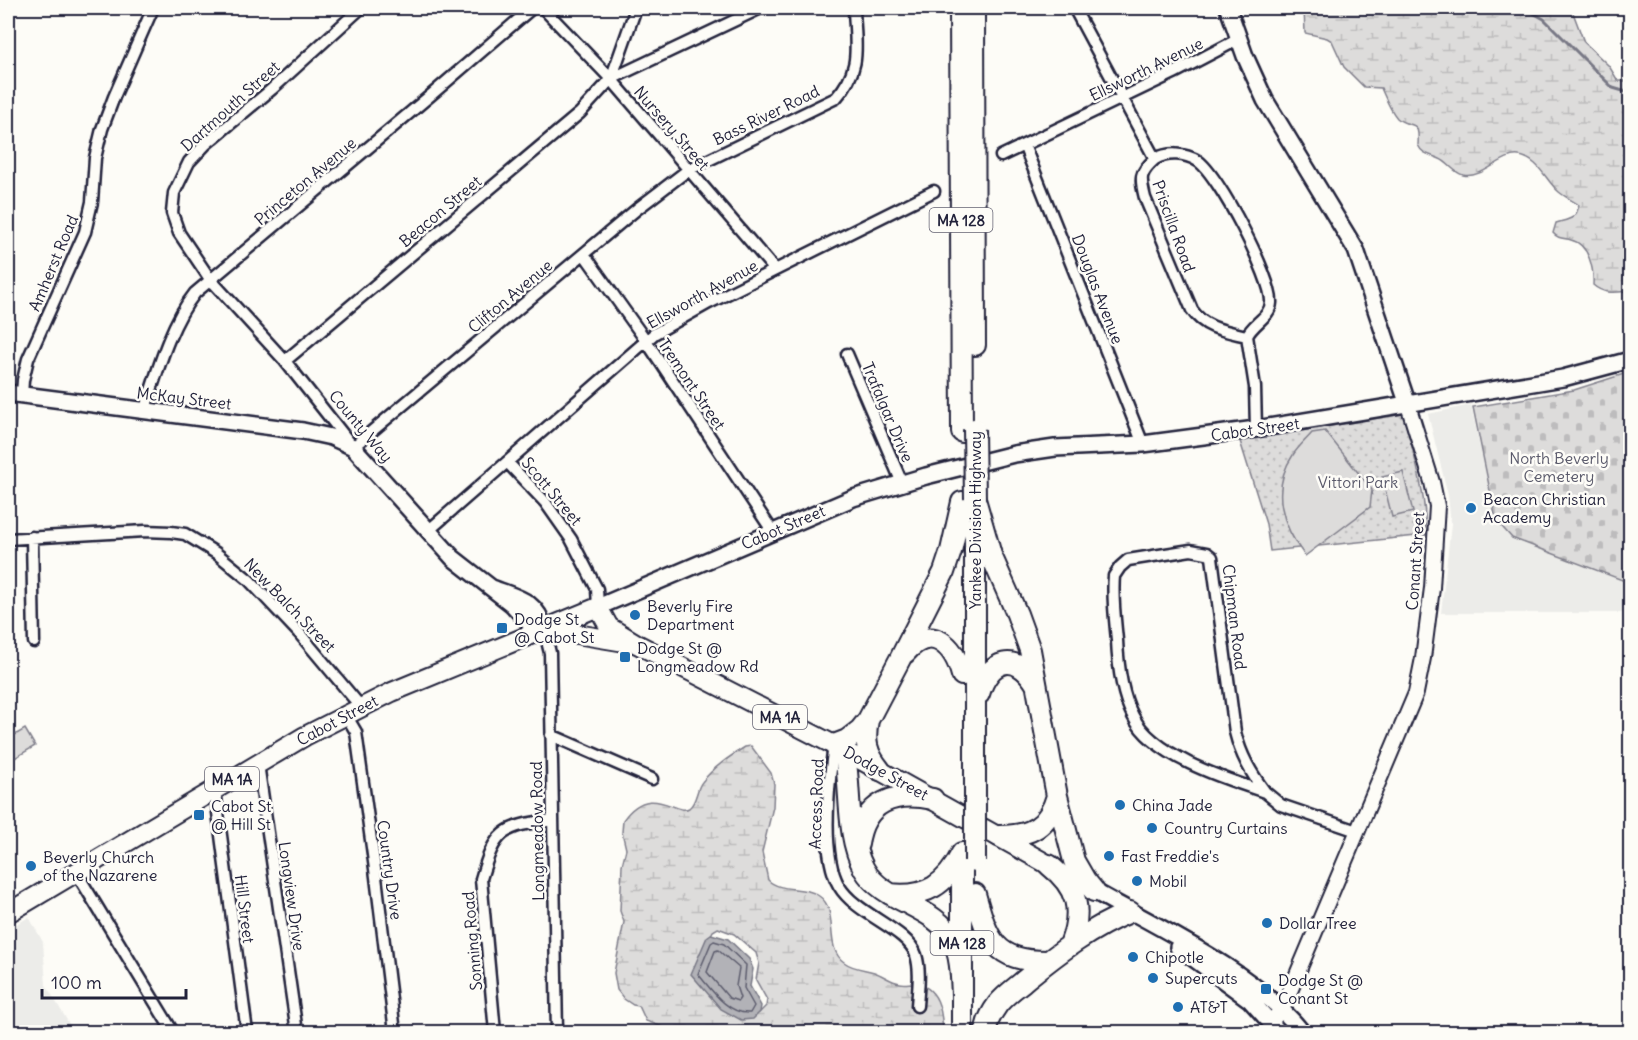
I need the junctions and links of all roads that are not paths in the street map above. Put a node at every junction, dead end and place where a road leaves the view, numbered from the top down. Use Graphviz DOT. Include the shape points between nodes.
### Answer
graph roads {
  1 [pos="153,8"];
  2 [pos="361,8"];
  3 [pos="532,8"];
  4 [pos="543,8"];
  5 [pos="636,8"];
  6 [pos="761,8"];
  7 [pos="854,8"];
  8 [pos="960,8"];
  9 [pos="974,8"];
  10 [pos="1074,8"];
  11 [pos="1228,8"];
  12 [pos="1239,39"];
  13 [pos="610,79"];
  14 [pos="1123,98"];
  15 [pos="1024,145"];
  16 [pos="1001,156"];
  17 [pos="1155,159"];
  18 [pos="688,170"];
  19 [pos="934,191"];
  20 [pos="584,254"];
  21 [pos="775,270"];
  22 [pos="210,279"];
  23 [pos="1247,336"];
  24 [pos="647,342"];
  25 [pos="847,354"];
  26 [pos="1630,360"];
  27 [pos="285,361"];
  28 [pos="15,394"];
  29 [pos="1408,405"];
  30 [pos="144,412"];
  31 [pos="1256,429"];
  32 [pos="968,430"];
  33 [pos="1143,444"];
  34 [pos="353,447"];
  35 [pos="507,462"];
  36 [pos="902,483"];
  37 [pos="968,501"];
  38 [pos="428,531"];
  39 [pos="772,532"];
  40 [pos="32,537"];
  41 [pos="8,539"];
  42 [pos="598,607"];
  43 [pos="544,629"];
  44 [pos="34,642"];
  45 [pos="637,644"];
  46 [pos="902,657"];
  47 [pos="962,675"];
  48 [pos="1036,684"];
  49 [pos="354,711"];
  50 [pos="975,717"];
  51 [pos="867,720"];
  52 [pos="551,735"];
  53 [pos="839,748"];
  54 [pos="258,764"];
  55 [pos="880,770"];
  56 [pos="652,779"];
  57 [pos="968,781"];
  58 [pos="215,790"];
  59 [pos="1265,792"];
  60 [pos="1058,795"];
  61 [pos="933,799"];
  62 [pos="552,820"];
  63 [pos="1357,831"];
  64 [pos="999,836"];
  65 [pos="857,850"];
  66 [pos="968,857"];
  67 [pos="1049,865"];
  68 [pos="76,872"];
  69 [pos="1094,891"];
  70 [pos="890,894"];
  71 [pos="975,894"];
  72 [pos="1130,912"];
  73 [pos="8,913"];
  74 [pos="1070,945"];
  75 [pos="1047,962"];
  76 [pos="962,995"];
  77 [pos="917,1006"];
  78 [pos="1282,1010"];
  79 [pos="1275,1027"];
  80 [pos="173,1032"];
  81 [pos="247,1032"];
  82 [pos="297,1032"];
  83 [pos="395,1032"];
  84 [pos="495,1032"];
  85 [pos="557,1032"];
  86 [pos="962,1032"];
  87 [pos="975,1032"];
  88 [pos="985,1032"];
  89 [pos="1302,1032"];
  1 -- 28 [label="street, Amherst Road" via="102,129 94,158 93,202 85,232"];
  2 -- 22 [label="street, Dartmouth Street" via="205,145 178,181 172,213 179,233"];
  3 -- 22 [label="street, Princeton Avenue"];
  4 -- 13 [label="street, Nursery Street"];
  5 -- 13 [label="street"];
  6 -- 13 [label="street"];
  7 -- 18 [label="street, Bass River Road" via="853,75 836,98"];
  8 -- 32 [label="highway, Yankee Division Highway / MA 128"];
  9 -- 32 [label="highway, Yankee Division Highway / MA 128"];
  10 -- 14 [label="street, Priscilla Road"];
  11 -- 12 [label="main road, Conant Street"];
  12 -- 14 [label="street, Ellsworth Avenue"];
  12 -- 29 [label="main road, Conant Street" via="1265,100 1356,250"];
  13 -- 18 [label="street, Nursery Street"];
  13 -- 27 [label="street, Beacon Street" via="580,113"];
  14 -- 15 [label="street, Ellsworth Avenue"];
  14 -- 17 [label="street, Priscilla Road"];
  15 -- 16 [label="street, Ellsworth Avenue"];
  15 -- 33 [label="street, Douglas Avenue"];
  17 -- 23 [label="street, Priscilla Road" via="1143,169 1141,182 1192,310 1213,328"];
  17 -- 23 [label="street" via="1176,154 1199,162 1240,224 1272,300 1267,314"];
  18 -- 20 [label="street, Clifton Avenue"];
  18 -- 21 [label="street, Nursery Street"];
  19 -- 21 [label="street, Ellsworth Avenue"];
  20 -- 24 [label="street, Tremont Street"];
  20 -- 34 [label="street, Clifton Avenue"];
  21 -- 24 [label="street, Ellsworth Avenue" via="654,334"];
  22 -- 27 [label="street, County Way"];
  22 -- 30 [label="street, Princeton Avenue" via="185,306"];
  23 -- 31 [label="street" via="1255,387"];
  24 -- 35 [label="street, Ellsworth Avenue"];
  24 -- 39 [label="street, Tremont Street"];
  25 -- 36 [label="street, Trafalgar Drive"];
  26 -- 29 [label="main road, Cabot Street" via="1563,378"];
  27 -- 34 [label="street, County Way"];
  28 -- 30 [label="main road, McKay Street"];
  29 -- 31 [label="main road, Cabot Street"];
  29 -- 63 [label="street, Conant Street" via="1437,506 1432,588 1416,693"];
  30 -- 34 [label="main road, McKay Street" via="320,434"];
  31 -- 33 [label="main road, Cabot Street"];
  32 -- 37 [label="highway, Yankee Division Highway / MA 128, bridge"];
  33 -- 36 [label="main road, Cabot Street" via="1031,451"];
  34 -- 38 [label="main road, County Way"];
  35 -- 38 [label="street, Ellsworth Avenue"];
  35 -- 42 [label="street, Scott Street" via="571,539 597,589"];
  36 -- 39 [label="main road, Cabot Street" via="853,498"];
  37 -- 46 [label="highway" via="948,562"];
  37 -- 47 [label="highway, Yankee Division Highway / MA 128"];
  37 -- 48 [label="highway" via="1026,639"];
  37 -- 50 [label="highway, Yankee Division Highway / MA 128"];
  38 -- 43 [label="main road, County Way" via="460,564 492,588 534,607"];
  39 -- 42 [label="main road, Cabot Street"];
  40 -- 41 [label="street, New Balch Street"];
  40 -- 44 [label="street"];
  40 -- 49 [label="street, New Balch Street" via="185,534 216,552 249,580 299,633"];
  42 -- 43 [label="highway, Cabot Street / MA 1A"];
  42 -- 45 [label="highway, Dodge Street / MA 1A" via="609,627"];
  43 -- 45 [label="highway, Dodge Street / MA 1A"];
  43 -- 49 [label="highway, Cabot Street / MA 1A"];
  43 -- 52 [label="street, Longmeadow Road" via="550,654"];
  45 -- 53 [label="highway, Dodge Street / MA 1A"];
  46 -- 47 [label="highway" via="919,641 935,639 954,654"];
  46 -- 51 [label="highway"];
  47 -- 57 [label="highway, Yankee Division Highway / MA 128"];
  48 -- 50 [label="highway" via="1018,665 994,667 983,681"];
  48 -- 60 [label="highway"];
  49 -- 54 [label="highway, Cabot Street / MA 1A"];
  49 -- 83 [label="street, Country Drive"];
  50 -- 57 [label="highway, Yankee Division Highway / MA 128"];
  51 -- 53 [label="highway"];
  51 -- 55 [label="highway" via="867,752"];
  52 -- 56 [label="street"];
  52 -- 62 [label="street, Longmeadow Road"];
  53 -- 55 [label="highway, Dodge Street / MA 1A"];
  53 -- 65 [label="highway"];
  53 -- 77 [label="street, Access Road" via="828,803 828,841 835,877 850,901 912,946 918,966"];
  54 -- 58 [label="highway, Cabot Street / MA 1A"];
  54 -- 82 [label="street, Longview Drive"];
  55 -- 61 [label="highway, Dodge Street / MA 1A"];
  57 -- 66 [label="highway, Yankee Division Highway / MA 128"];
  58 -- 68 [label="highway, Cabot Street / MA 1A"];
  58 -- 81 [label="street, Hill Street"];
  59 -- 59 [label="street, Chipman Road" via="1211,774 1165,749 1150,740 1133,718 1118,665 1113,586 1114,576 1128,560 1191,550 1212,557 1235,732 1241,753"];
  59 -- 63 [label="street, Chipman Road" via="1281,805"];
  60 -- 64 [label="highway" via="1050,815 1037,828 1019,835"];
  60 -- 69 [label="highway" via="1074,861"];
  61 -- 64 [label="highway, Dodge Street / MA 1A"];
  61 -- 65 [label="highway" via="896,797 876,807 862,826"];
  62 -- 84 [label="street, Sonning Road" via="510,828 498,837 481,879"];
  62 -- 85 [label="street, Longmeadow Road"];
  63 -- 78 [label="street, Conant Street"];
  64 -- 67 [label="highway, Dodge Street / MA 1A"];
  65 -- 70 [label="highway" via="872,881"];
  66 -- 70 [label="highway" via="934,888 914,894"];
  66 -- 71 [label="highway, Yankee Division Highway / MA 128"];
  66 -- 76 [label="highway, Yankee Division Highway / MA 128"];
  67 -- 69 [label="main road, Dodge Street / MA 1A"];
  67 -- 74 [label="highway" via="1067,882 1076,902 1077,922"];
  68 -- 73 [label="highway, Cabot Street / MA 1A"];
  68 -- 80 [label="street"];
  69 -- 72 [label="main road, Dodge Street / MA 1A"];
  70 -- 76 [label="highway" via="936,922 949,935 957,951"];
  71 -- 75 [label="highway" via="988,934 1002,952"];
  71 -- 87 [label="highway, Yankee Division Highway / MA 128"];
  72 -- 74 [label="highway"];
  72 -- 78 [label="main road, Dodge Street / MA 1A" via="1212,958"];
  72 -- 79 [label="main road, Dodge Street / MA 1A" via="1250,1000"];
  74 -- 75 [label="highway"];
  75 -- 88 [label="highway" via="999,1003"];
  76 -- 86 [label="highway, Yankee Division Highway / MA 128"];
  78 -- 79 [label="street, Conant Street"];
  78 -- 89 [label="main road, Dodge Street / MA 1A"];
}
